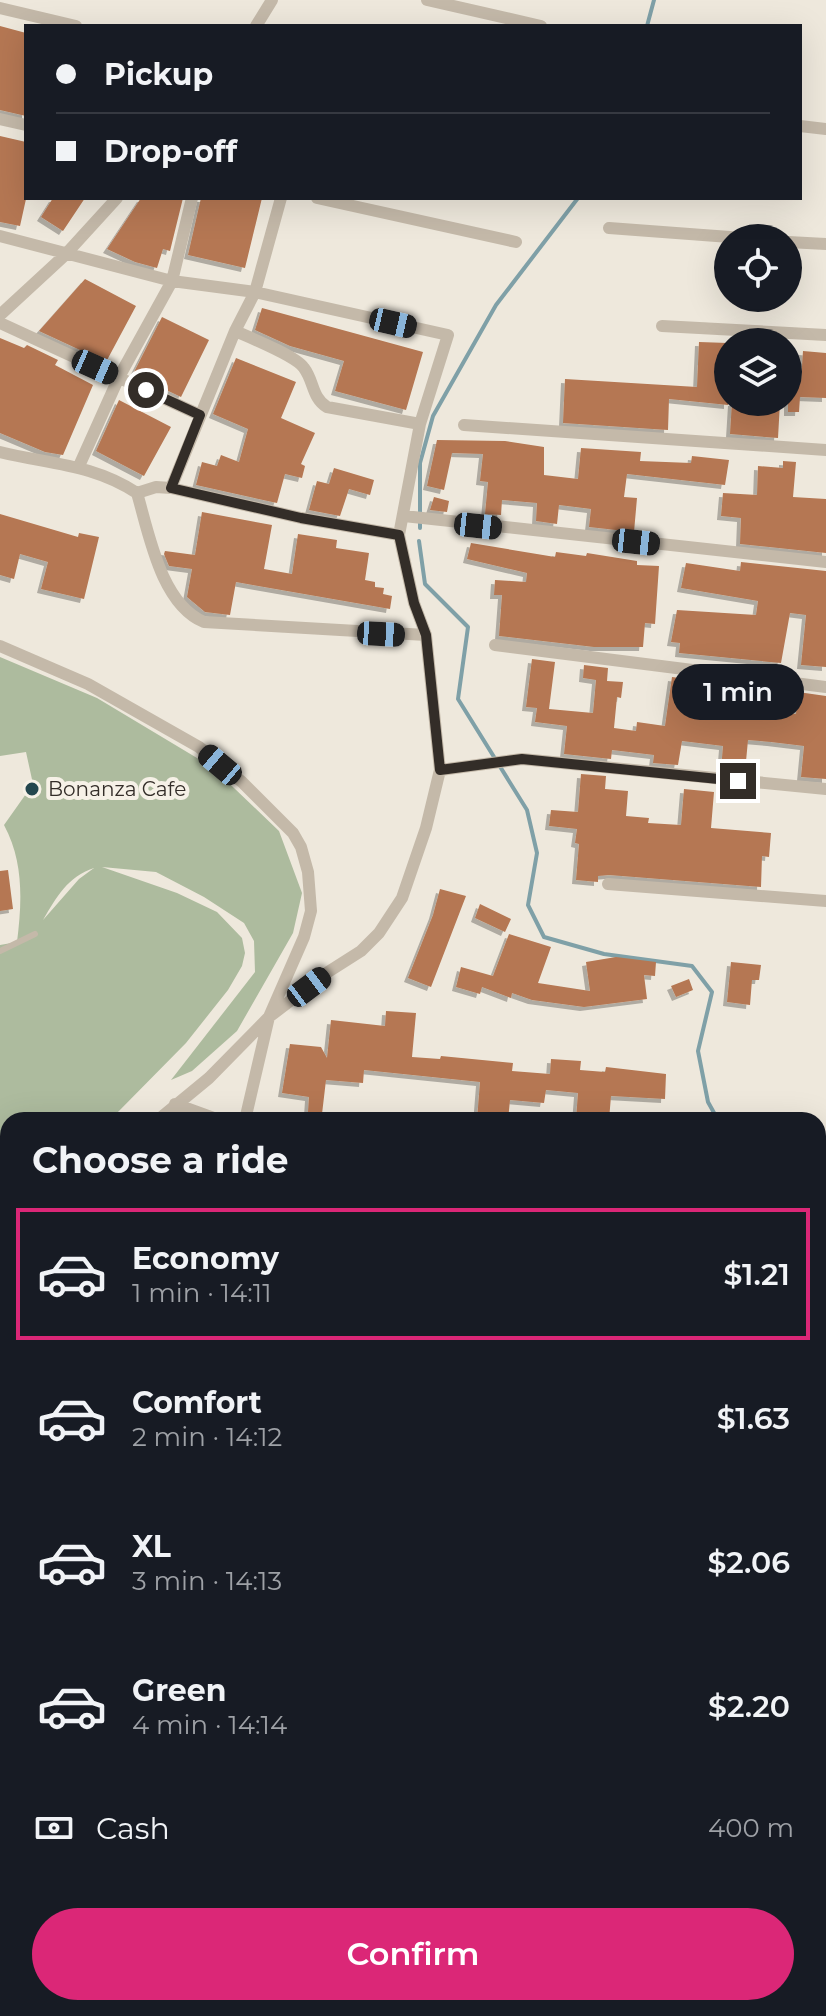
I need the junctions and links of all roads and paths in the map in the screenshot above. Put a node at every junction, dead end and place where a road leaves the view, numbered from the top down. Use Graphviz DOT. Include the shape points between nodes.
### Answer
graph roads {
  1 [pos="272,0"];
  2 [pos="427,0"];
  3 [pos="0,8"];
  4 [pos="68,24"];
  5 [pos="257,24"];
  6 [pos="532,24"];
  7 [pos="0,119"];
  8 [pos="24,125"];
  9 [pos="802,126"];
  10 [pos="826,129"];
  11 [pos="115,200"];
  12 [pos="192,200"];
  13 [pos="280,200"];
  14 [pos="326,200"];
  15 [pos="609,228"];
  16 [pos="0,236"];
  17 [pos="714,236"];
  18 [pos="516,242"];
  19 [pos="802,243"];
  20 [pos="826,244"];
  21 [pos="65,255"];
  22 [pos="172,281"];
  23 [pos="255,292"];
  24 [pos="0,315"];
  25 [pos="0,323"];
  26 [pos="662,326"];
  27 [pos="235,331"];
  28 [pos="826,335"];
  29 [pos="119,377"];
  30 [pos="200,415"];
  31 [pos="420,424"];
  32 [pos="464,425"];
  33 [pos="826,450"];
  34 [pos="0,452"];
  35 [pos="79,466"];
  36 [pos="171,488"];
  37 [pos="137,493"];
  38 [pos="404,516"];
  39 [pos="399,535"];
  40 [pos="826,562"];
  41 [pos="426,635"];
  42 [pos="495,645"];
  43 [pos="0,646"];
  44 [pos="826,687"];
  45 [pos="440,770"];
  46 [pos="826,789"];
  47 [pos="608,884"];
  48 [pos="826,901"];
  49 [pos="35,934"];
  50 [pos="0,951"];
  51 [pos="269,1017"];
  52 [pos="175,1104"];
  53 [pos="166,1112"];
  54 [pos="197,1112"];
  55 [pos="247,1112"];
  1 -- 5 [label="street"];
  2 -- 6 [label="street"];
  3 -- 4 [label="street"];
  7 -- 8 [label="street"];
  9 -- 10 [label="street"];
  11 -- 21 [label="street"];
  12 -- 22 [label="street"];
  13 -- 23 [label="street"];
  14 -- 18 [label="street"];
  15 -- 17 [label="street"];
  16 -- 21 [label="street"];
  19 -- 20 [label="street"];
  21 -- 22 [label="street"];
  21 -- 24 [label="street"];
  22 -- 23 [label="street"];
  22 -- 29 [label="street"];
  23 -- 27 [label="street"];
  23 -- 31 [label="street" via="448,335"];
  25 -- 29 [label="street"];
  26 -- 28 [label="street"];
  27 -- 30 [label="street"];
  27 -- 31 [label="street" via="296,359 327,407"];
  29 -- 30 [label="street"];
  29 -- 35 [label="street"];
  30 -- 36 [label="street"];
  31 -- 38 [label="street"];
  32 -- 33 [label="street"];
  34 -- 35 [label="street"];
  35 -- 37 [label="street"];
  36 -- 37 [label="street"];
  36 -- 39 [label="street"];
  37 -- 41 [label="street" via="155,557 180,608 192,617 204,622"];
  38 -- 39 [label="street"];
  38 -- 40 [label="street"];
  39 -- 41 [label="street"];
  41 -- 45 [label="street"];
  42 -- 44 [label="street"];
  43 -- 51 [label="street" via="88,684 199,747 293,833 308,872 311,911"];
  45 -- 46 [label="street" via="522,759"];
  45 -- 51 [label="street" via="402,898 379,933"];
  47 -- 48 [label="street"];
  49 -- 50 [label="lane"];
  51 -- 52 [label="street" via="209,1078"];
  51 -- 55 [label="street"];
  52 -- 53 [label="street"];
  52 -- 54 [label="street"];
}
